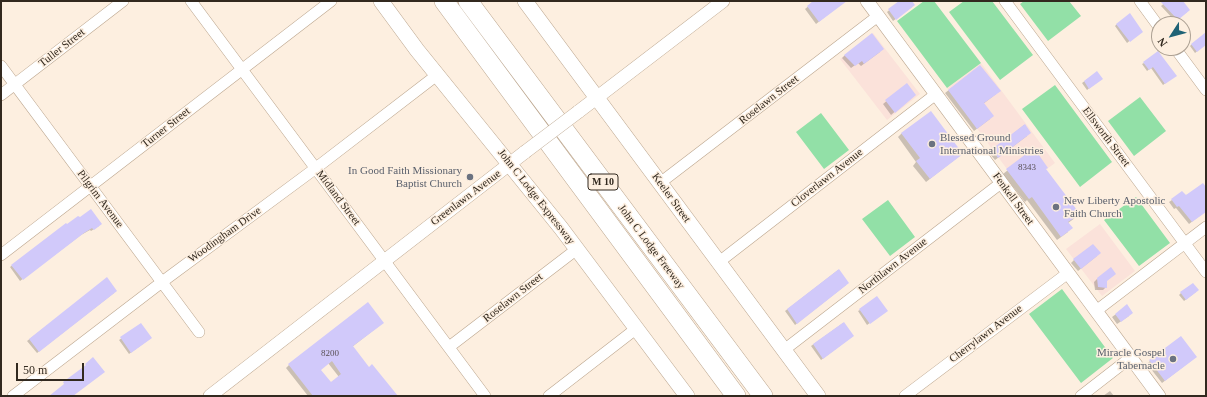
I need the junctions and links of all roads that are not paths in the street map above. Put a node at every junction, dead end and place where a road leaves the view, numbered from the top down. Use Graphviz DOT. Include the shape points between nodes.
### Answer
graph roads {
  1 [pos="123,1"];
  2 [pos="191,1"];
  3 [pos="331,1"];
  4 [pos="381,1"];
  5 [pos="444,1"];
  6 [pos="468,1"];
  7 [pos="526,1"];
  8 [pos="723,1"];
  9 [pos="867,1"];
  10 [pos="1005,1"];
  11 [pos="1140,1"];
  12 [pos="878,16"];
  13 [pos="1151,16"];
  14 [pos="1181,56"];
  15 [pos="1,66"];
  16 [pos="242,70"];
  17 [pos="437,75"];
  18 [pos="15,84"];
  19 [pos="1206,90"];
  20 [pos="936,94"];
  21 [pos="1,95"];
  22 [pos="597,98"];
  23 [pos="510,165"];
  24 [pos="316,168"];
  25 [pos="660,183"];
  26 [pos="1001,183"];
  27 [pos="91,186"];
  28 [pos="1206,227"];
  29 [pos="1185,243"];
  30 [pos="577,249"];
  31 [pos="1,255"];
  32 [pos="385,261"];
  33 [pos="719,262"];
  34 [pos="1206,272"];
  35 [pos="1068,273"];
  36 [pos="162,282"];
  37 [pos="1096,311"];
  38 [pos="637,328"];
  39 [pos="199,332"];
  40 [pos="449,347"];
  41 [pos="784,350"];
  42 [pos="1130,358"];
  43 [pos="13,396"];
  44 [pos="210,396"];
  45 [pos="485,396"];
  46 [pos="549,396"];
  47 [pos="687,396"];
  48 [pos="736,396"];
  49 [pos="762,396"];
  50 [pos="818,396"];
  51 [pos="905,396"];
  52 [pos="1081,396"];
  53 [pos="1159,396"];
  1 -- 18 [label="street, Tuller Street"];
  2 -- 16 [label="street, Midland Street"];
  3 -- 16 [label="street, Turner Street"];
  4 -- 17 [label="main road, John C Lodge Expressway"];
  5 -- 48 [label="highway, John C Lodge Freeway / M 10"];
  6 -- 49 [label="highway, John C Lodge Freeway / M 10"];
  7 -- 22 [label="main road, Keeler Street"];
  8 -- 22 [label="street, Greenlawn Avenue"];
  9 -- 12 [label="street, Fenkell Street"];
  10 -- 29 [label="street, Ellsworth Street"];
  11 -- 13 [label="street"];
  12 -- 20 [label="street, Fenkell Street"];
  12 -- 25 [label="street, Roselawn Street"];
  14 -- 19 [label="street"];
  15 -- 18 [label="street, Pilgrim Avenue"];
  16 -- 24 [label="street, Midland Street"];
  16 -- 27 [label="street, Turner Street"];
  17 -- 23 [label="main road, John C Lodge Expressway"];
  17 -- 24 [label="street, Woodingham Drive"];
  18 -- 21 [label="street, Tuller Street"];
  18 -- 27 [label="street, Pilgrim Avenue"];
  20 -- 26 [label="street, Fenkell Street"];
  20 -- 33 [label="street, Cloverlawn Avenue"];
  22 -- 23 [label="street, Greenlawn Avenue, bridge"];
  22 -- 25 [label="main road, Keeler Street"];
  23 -- 30 [label="main road, John C Lodge Expressway"];
  23 -- 32 [label="street, Greenlawn Avenue"];
  24 -- 32 [label="street, Midland Street"];
  24 -- 36 [label="street, Woodingham Drive"];
  25 -- 33 [label="main road, Keeler Street"];
  26 -- 35 [label="street, Fenkell Street"];
  26 -- 41 [label="street, Northlawn Avenue"];
  27 -- 31 [label="street, Turner Street"];
  27 -- 36 [label="street, Pilgrim Avenue"];
  28 -- 29 [label="street"];
  29 -- 34 [label="street, Ellsworth Street"];
  29 -- 37 [label="street"];
  30 -- 38 [label="main road, John C Lodge Expressway"];
  30 -- 40 [label="street, Roselawn Street"];
  32 -- 40 [label="street, Midland Street"];
  32 -- 44 [label="street, Greenlawn Avenue"];
  33 -- 41 [label="main road, Keeler Street"];
  35 -- 37 [label="street, Fenkell Street"];
  35 -- 51 [label="street, Cherrylawn Avenue"];
  36 -- 39 [label="street, Pilgrim Avenue"];
  36 -- 43 [label="street, Woodingham Drive"];
  37 -- 42 [label="street, Fenkell Street"];
  38 -- 46 [label="street"];
  38 -- 47 [label="main road, John C Lodge Expressway"];
  40 -- 45 [label="street, Midland Street"];
  41 -- 50 [label="main road, Keeler Street"];
  42 -- 52 [label="street"];
  42 -- 53 [label="street, Fenkell Street"];
}
